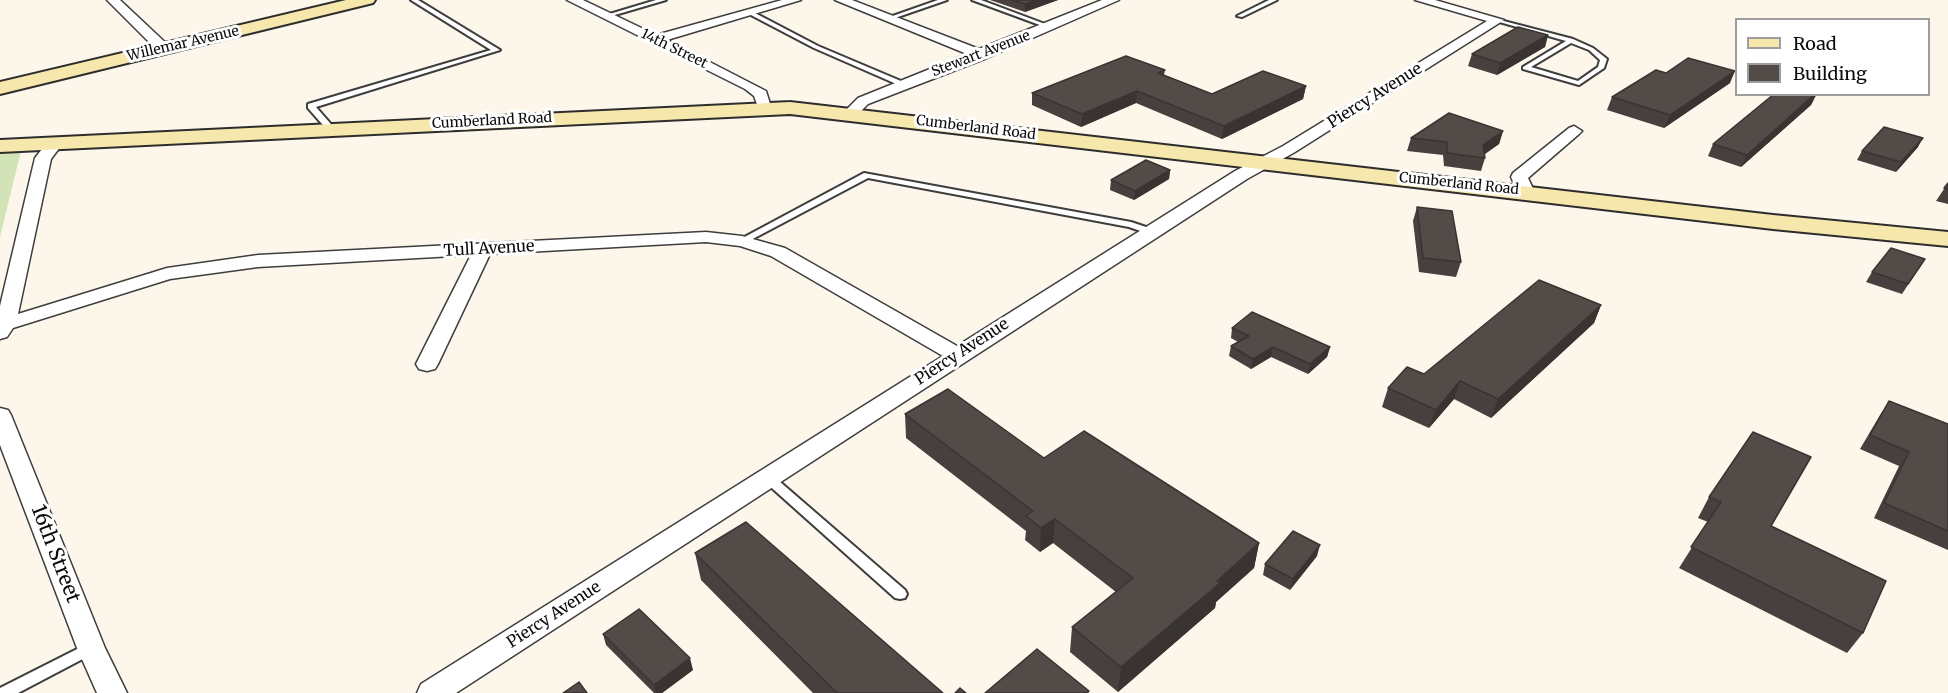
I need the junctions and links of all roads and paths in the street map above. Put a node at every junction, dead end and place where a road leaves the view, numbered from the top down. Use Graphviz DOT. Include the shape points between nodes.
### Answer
graph roads {
  1 [pos="113,0"];
  2 [pos="367,0"];
  3 [pos="414,0"];
  4 [pos="573,0"];
  5 [pos="663,0"];
  6 [pos="795,0"];
  7 [pos="841,0"];
  8 [pos="944,0"];
  9 [pos="975,0"];
  10 [pos="1113,0"];
  11 [pos="1274,0"];
  12 [pos="1421,0"];
  13 [pos="752,13"];
  14 [pos="606,16"];
  15 [pos="1240,16"];
  16 [pos="890,18"];
  17 [pos="1498,20"];
  18 [pos="1050,27"];
  19 [pos="654,40"];
  20 [pos="1571,40"];
  21 [pos="164,49"];
  22 [pos="982,55"];
  23 [pos="904,84"];
  24 [pos="0,88"];
  25 [pos="764,108"];
  26 [pos="851,113"];
  27 [pos="332,130"];
  28 [pos="1574,131"];
  29 [pos="55,143"];
  30 [pos="0,146"];
  31 [pos="1267,162"];
  32 [pos="1524,191"];
  33 [pos="1152,232"];
  34 [pos="1936,238"];
  35 [pos="742,241"];
  36 [pos="1948,247"];
  37 [pos="483,249"];
  38 [pos="2,328"];
  39 [pos="957,355"];
  40 [pos="427,364"];
  41 [pos="0,414"];
  42 [pos="768,478"];
  43 [pos="900,594"];
  44 [pos="92,648"];
  45 [pos="4,693"];
  46 [pos="112,693"];
  47 [pos="432,693"];
  1 -- 21 [label="street"];
  2 -- 21 [label="street, Willemar Avenue"];
  3 -- 27 [label="lane" via="497,50 311,106"];
  4 -- 14 [label="street, 14th Street"];
  5 -- 14 [label="lane"];
  6 -- 13 [label="street"];
  7 -- 16 [label="street"];
  8 -- 16 [label="lane"];
  9 -- 18 [label="lane"];
  10 -- 18 [label="street, Stewart Avenue"];
  11 -- 15 [label="lane"];
  12 -- 17 [label="street"];
  13 -- 19 [label="street"];
  13 -- 23 [label="lane" via="816,47"];
  14 -- 19 [label="street, 14th Street"];
  16 -- 22 [label="street"];
  17 -- 20 [label="lane"];
  17 -- 31 [label="street, Piercy Avenue"];
  18 -- 22 [label="street, Stewart Avenue"];
  19 -- 25 [label="street, 14th Street" via="750,86 761,94"];
  20 -- 20 [label="lane" via="1604,59 1601,68 1579,83 1526,68"];
  21 -- 24 [label="street, Willemar Avenue"];
  22 -- 23 [label="street, Stewart Avenue"];
  23 -- 26 [label="street, Stewart Avenue" via="863,101"];
  25 -- 26 [label="street, Cumberland Road"];
  25 -- 27 [label="street, Cumberland Road"];
  26 -- 31 [label="street, Cumberland Road"];
  27 -- 29 [label="street, Cumberland Road"];
  28 -- 32 [label="street" via="1519,177"];
  29 -- 30 [label="street, Cumberland Road"];
  29 -- 38 [label="street" via="43,158"];
  31 -- 32 [label="street, Cumberland Road"];
  31 -- 33 [label="street, Piercy Avenue"];
  32 -- 34 [label="street, Cumberland Road"];
  33 -- 35 [label="lane" via="867,175"];
  33 -- 39 [label="street, Piercy Avenue"];
  34 -- 36 [label="street"];
  35 -- 37 [label="street, Tull Avenue" via="706,237"];
  35 -- 39 [label="street, Tull Avenue" via="778,252"];
  37 -- 38 [label="street, Tull Avenue" via="258,261 166,274"];
  37 -- 40 [label="street"];
  39 -- 42 [label="street, Piercy Avenue"];
  41 -- 44 [label="street, 16th Street"];
  42 -- 43 [label="lane"];
  42 -- 47 [label="street, Piercy Avenue"];
  44 -- 45 [label="lane"];
  44 -- 46 [label="street, 16th Street"];
}
